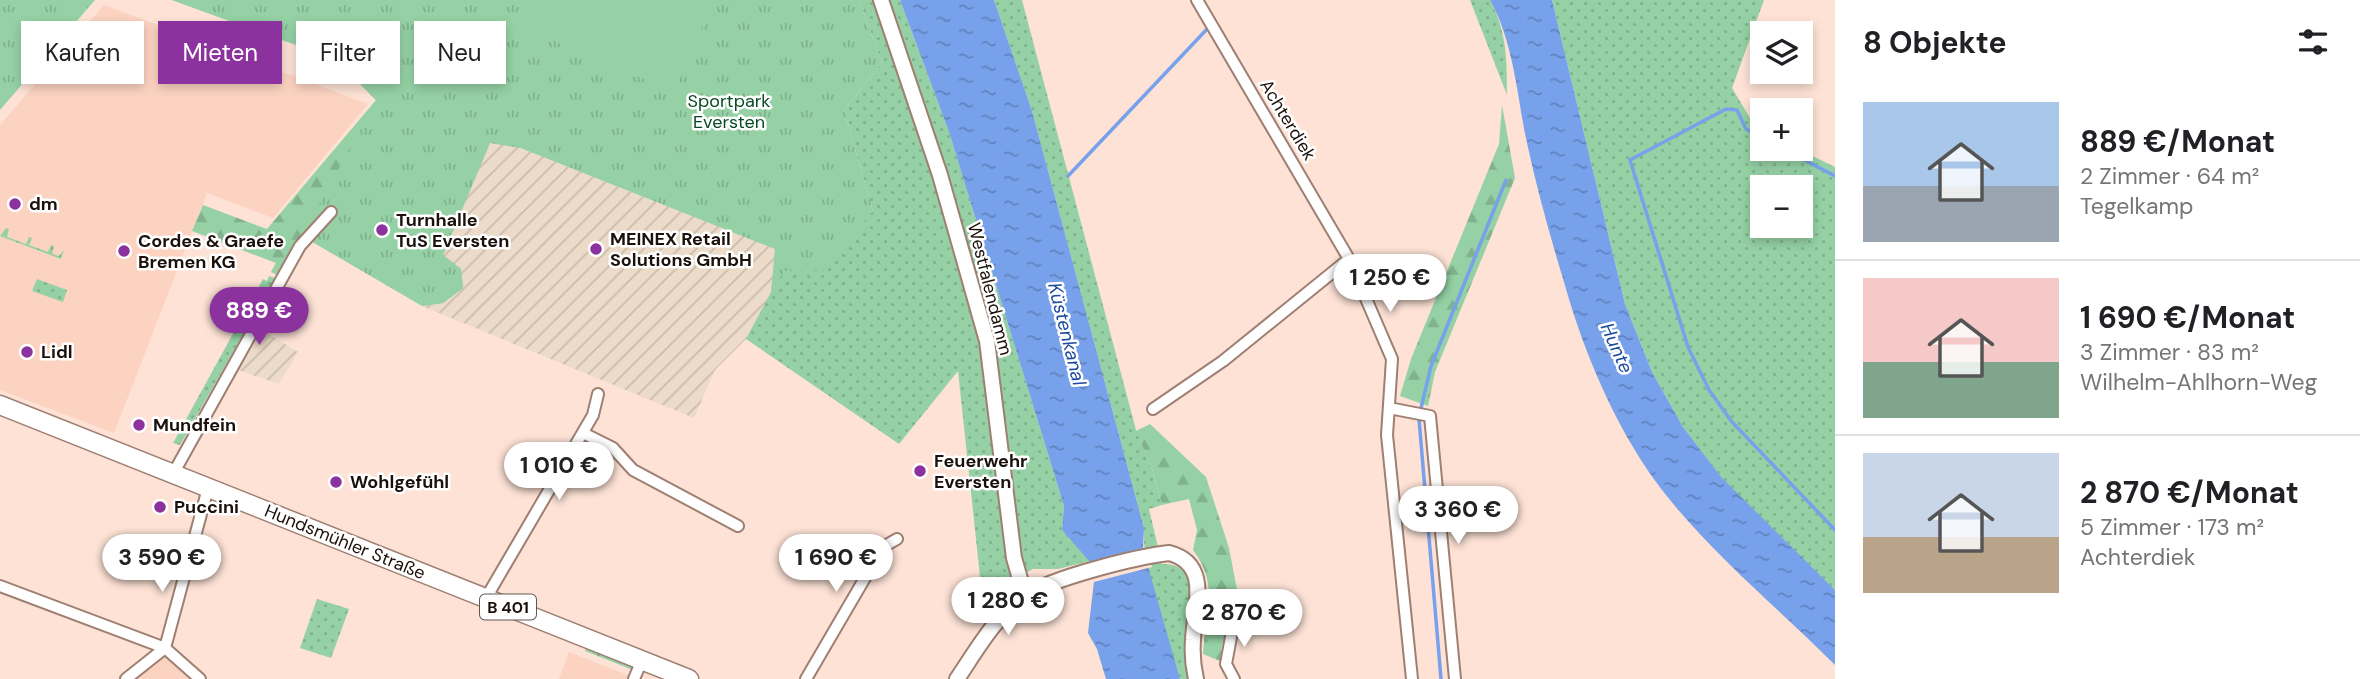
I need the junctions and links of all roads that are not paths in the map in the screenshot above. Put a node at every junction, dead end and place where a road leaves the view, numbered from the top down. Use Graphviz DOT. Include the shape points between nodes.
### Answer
graph roads {
  1 [pos="881,0"];
  2 [pos="1197,0"];
  3 [pos="331,212"];
  4 [pos="1349,259"];
  5 [pos="598,394"];
  6 [pos="0,405"];
  7 [pos="1389,408"];
  8 [pos="1153,410"];
  9 [pos="583,433"];
  10 [pos="173,474"];
  11 [pos="208,488"];
  12 [pos="738,526"];
  13 [pos="897,539"];
  14 [pos="0,586"];
  15 [pos="1025,596"];
  16 [pos="486,598"];
  17 [pos="1234,621"];
  18 [pos="165,648"];
  19 [pos="642,660"];
  20 [pos="126,679"];
  21 [pos="200,679"];
  22 [pos="634,679"];
  23 [pos="690,679"];
  24 [pos="806,679"];
  25 [pos="957,679"];
  26 [pos="1196,679"];
  27 [pos="1234,679"];
  28 [pos="1409,679"];
  29 [pos="1455,679"];
  1 -- 15 [label="street, Westfalendamm" via="940,176 987,341 1014,558"];
  2 -- 4 [label="street, Achterdiek"];
  3 -- 10 [label="street" via="300,246"];
  4 -- 7 [label="street, Achterdiek" via="1392,359"];
  4 -- 8 [label="street" via="1223,361"];
  5 -- 9 [label="street"];
  6 -- 10 [label="main road, Hundsmühler Straße / B 401"];
  7 -- 28 [label="street, Achterdiek" via="1387,435"];
  7 -- 29 [label="street" via="1430,416"];
  9 -- 12 [label="street" via="613,448 633,470"];
  9 -- 16 [label="street"];
  10 -- 11 [label="main road, Hundsmühler Straße / B 401"];
  11 -- 16 [label="main road, Hundsmühler Straße / B 401"];
  11 -- 18 [label="street"];
  13 -- 24 [label="street" via="883,547"];
  14 -- 18 [label="street"];
  15 -- 25 [label="street" via="990,632"];
  15 -- 26 [label="street" via="1080,575 1158,555 1179,556 1196,576"];
  16 -- 19 [label="main road, Hundsmühler Straße / B 401"];
  17 -- 27 [label="street" via="1226,664"];
  18 -- 20 [label="street"];
  18 -- 21 [label="street"];
  19 -- 22 [label="street"];
  19 -- 23 [label="main road, Hundsmühler Straße / B 401"];
}
